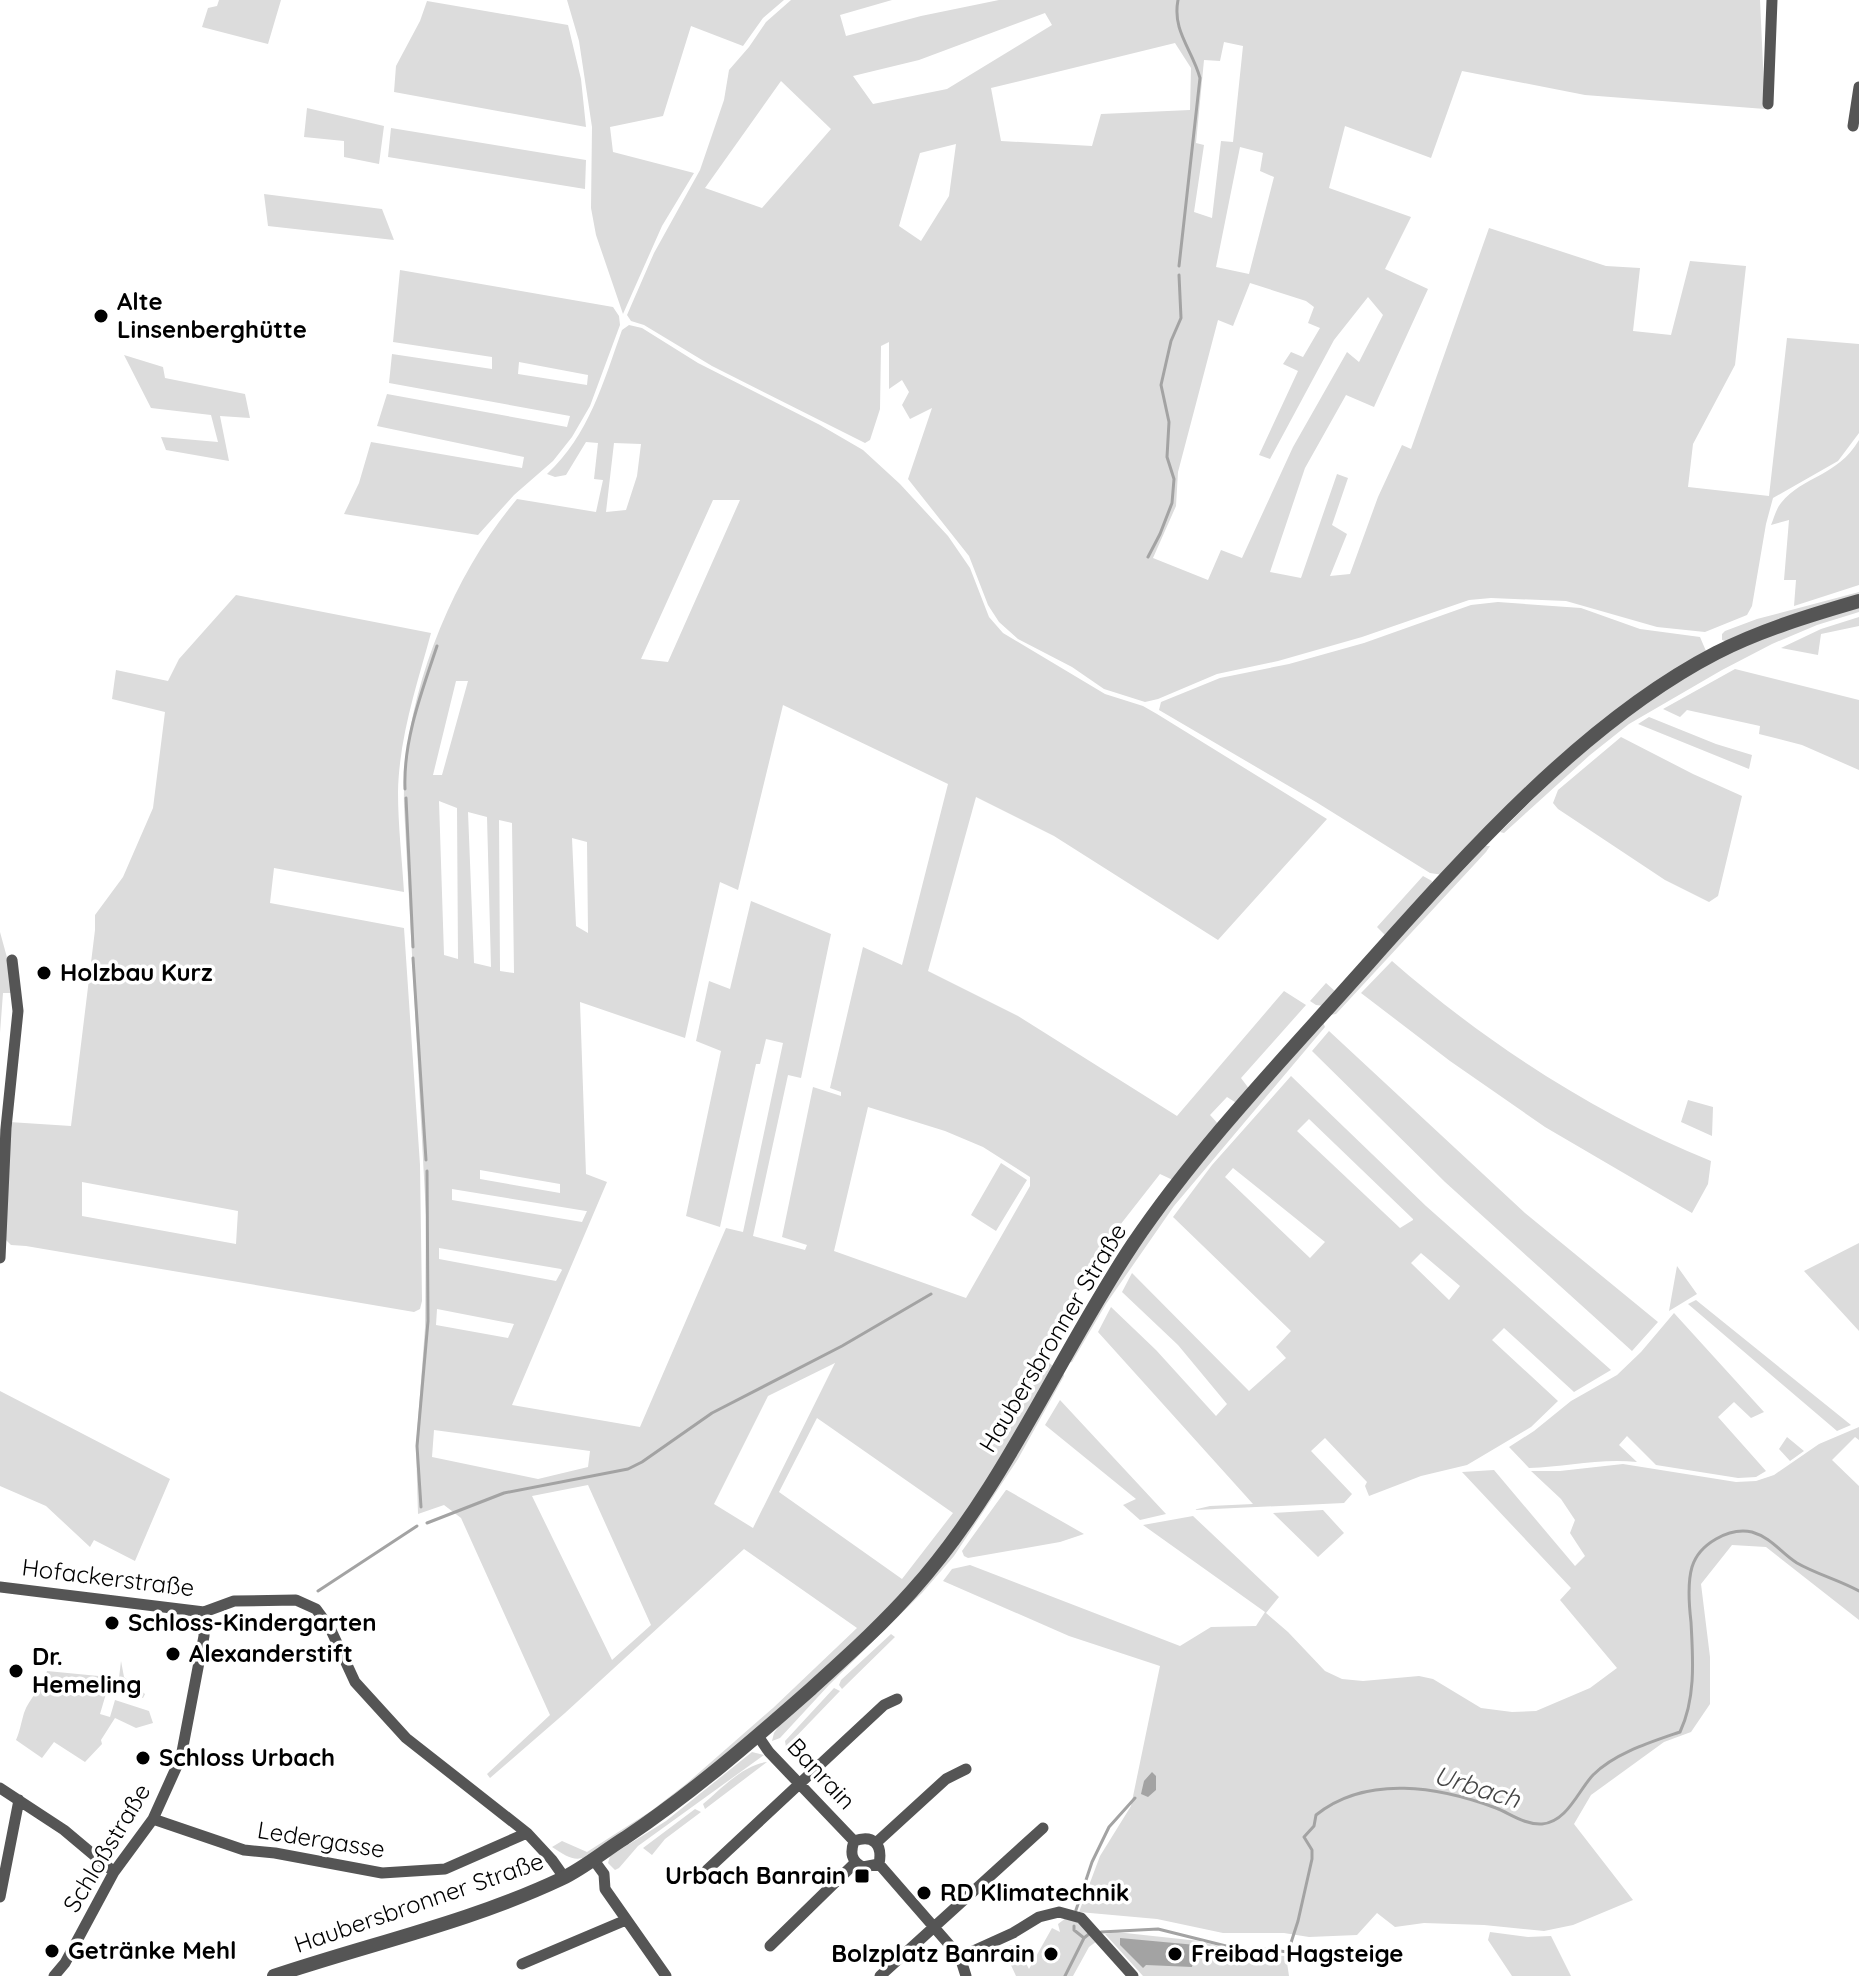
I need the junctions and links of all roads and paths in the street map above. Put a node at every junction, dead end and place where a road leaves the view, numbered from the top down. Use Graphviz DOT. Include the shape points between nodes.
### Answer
graph roads {
  1 [pos="1772,0"];
  2 [pos="1859,87"];
  3 [pos="1768,104"];
  4 [pos="1853,126"];
  5 [pos="1859,601"];
  6 [pos="12,960"];
  7 [pos="1,1252"];
  8 [pos="0,1587"];
  9 [pos="204,1612"];
  10 [pos="897,1699"];
  11 [pos="758,1736"];
  12 [pos="966,1769"];
  13 [pos="798,1784"];
  14 [pos="0,1788"];
  15 [pos="19,1800"];
  16 [pos="153,1819"];
  17 [pos="1043,1828"];
  18 [pos="527,1833"];
  19 [pos="854,1841"];
  20 [pos="877,1842"];
  21 [pos="593,1859"];
  22 [pos="855,1863"];
  23 [pos="879,1864"];
  24 [pos="707,1870"];
  25 [pos="114,1872"];
  26 [pos="564,1877"];
  27 [pos="0,1897"];
  28 [pos="626,1920"];
  29 [pos="934,1926"];
  30 [pos="770,1946"];
  31 [pos="960,1957"];
  32 [pos="65,1963"];
  33 [pos="522,1964"];
  34 [pos="54,1976"];
  35 [pos="67,1976"];
  36 [pos="274,1976"];
  37 [pos="666,1976"];
  38 [pos="880,1976"];
  39 [pos="966,1976"];
  40 [pos="1133,1976"];
  1 -- 3 [label="street"];
  2 -- 4 [label="street"];
  5 -- 11 [label="street, Haubersbronner Straße" via="1719,651 1629,708 1546,779 1441,883 1210,1143 1136,1240 953,1542 870,1635"];
  6 -- 7 [label="street" via="18,1011"];
  8 -- 9 [label="street, Hofackerstraße"];
  9 -- 16 [label="street, Schloßstraße" via="181,1757"];
  9 -- 18 [label="street, Hofackerstraße" via="234,1601 296,1600 316,1609 355,1682 406,1738"];
  10 -- 13 [label="street"];
  11 -- 13 [label="street, Banrain"];
  11 -- 21 [label="street, Haubersbronner Straße" via="678,1802"];
  12 -- 20 [label="street" via="946,1779"];
  13 -- 19 [label="street, Banrain"];
  13 -- 24 [label="street"];
  14 -- 15 [label="street"];
  15 -- 25 [label="street"];
  15 -- 27 [label="street"];
  16 -- 18 [label="street, Ledergasse" via="244,1850 382,1873 445,1869"];
  16 -- 25 [label="street, Schloßstraße"];
  17 -- 29 [label="street"];
  18 -- 26 [label="street, Hofackerstraße"];
  19 -- 20 [label="street, Banrain"];
  19 -- 22 [label="street, Banrain"];
  20 -- 23 [label="street"];
  21 -- 26 [label="street, Haubersbronner Straße"];
  21 -- 28 [label="street"];
  22 -- 23 [label="street"];
  22 -- 30 [label="street"];
  23 -- 29 [label="street"];
  25 -- 32 [label="street, Schloßstraße"];
  26 -- 36 [label="street, Haubersbronner Straße" via="441,1924"];
  28 -- 33 [label="street"];
  28 -- 37 [label="street"];
  29 -- 31 [label="street"];
  29 -- 38 [label="street"];
  31 -- 39 [label="street"];
  31 -- 40 [label="street" via="1059,1912 1081,1918"];
  32 -- 34 [label="street, Schloßstraße"];
  32 -- 35 [label="street"];
}
